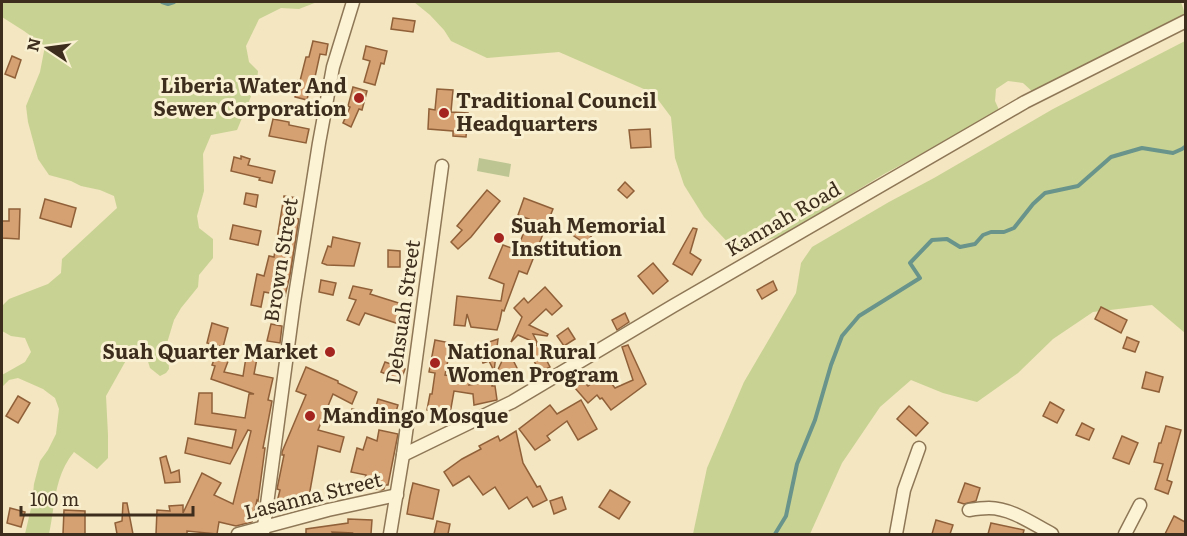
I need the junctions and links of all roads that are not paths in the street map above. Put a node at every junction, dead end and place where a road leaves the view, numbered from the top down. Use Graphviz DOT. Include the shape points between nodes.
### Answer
graph roads {
  1 [pos="353,2"];
  2 [pos="1185,21"];
  3 [pos="442,166"];
  4 [pos="919,448"];
  5 [pos="403,455"];
  6 [pos="397,495"];
  7 [pos="1140,505"];
  8 [pos="969,510"];
  9 [pos="263,531"];
  10 [pos="238,534"];
  11 [pos="390,534"];
  12 [pos="896,534"];
  13 [pos="1052,534"];
  14 [pos="1125,534"];
  1 -- 9 [label="street, Brown Street" via="333,67 319,143"];
  2 -- 5 [label="street, Kannah Road" via="1025,102 512,402"];
  3 -- 5 [label="street, Dehsuah Street"];
  4 -- 12 [label="street" via="904,490"];
  5 -- 6 [label="street, Dehsuah Street"];
  6 -- 9 [label="street, Lasanna Street" via="328,510"];
  6 -- 11 [label="street, Dehsuah Street"];
  7 -- 14 [label="street"];
  8 -- 13 [label="street" via="1000,509"];
  9 -- 10 [label="street, Lasanna Street"];
}
